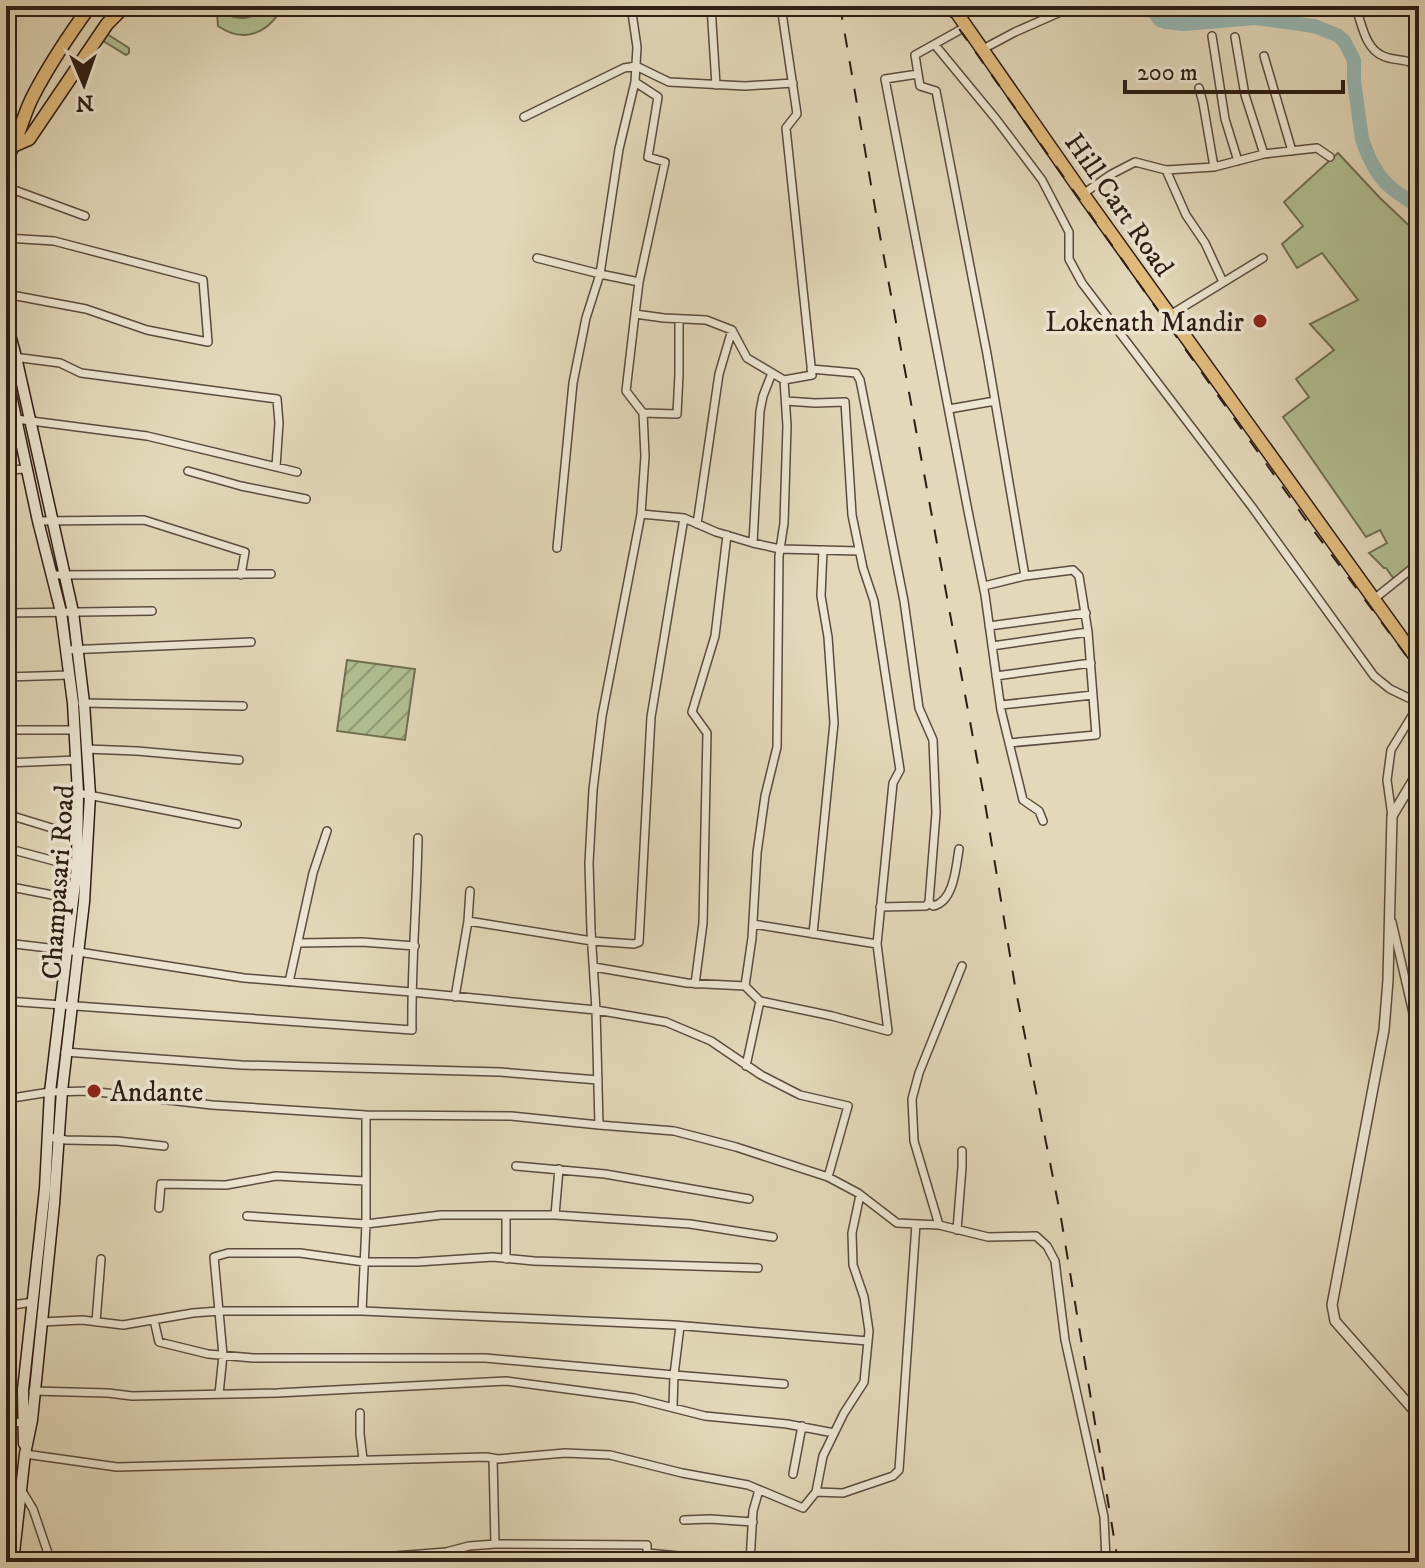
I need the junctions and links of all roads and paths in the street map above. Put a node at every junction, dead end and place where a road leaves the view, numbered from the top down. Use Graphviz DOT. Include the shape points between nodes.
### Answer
graph roads {
  1 [pos="90,6"];
  2 [pos="125,6"];
  3 [pos="631,6"];
  4 [pos="711,6"];
  5 [pos="781,6"];
  6 [pos="952,6"];
  7 [pos="1074,6"];
  8 [pos="1355,6"];
  9 [pos="967,26"];
  10 [pos="1212,36"];
  11 [pos="1235,37"];
  12 [pos="935,45"];
  13 [pos="983,49"];
  14 [pos="1264,56"];
  15 [pos="636,66"];
  16 [pos="1419,68"];
  17 [pos="918,74"];
  18 [pos="635,82"];
  19 [pos="793,83"];
  20 [pos="716,85"];
  21 [pos="1199,88"];
  22 [pos="524,117"];
  23 [pos="15,145"];
  24 [pos="1292,151"];
  25 [pos="1264,154"];
  26 [pos="1330,157"];
  27 [pos="6,159"];
  28 [pos="1238,161"];
  29 [pos="1214,167"];
  30 [pos="1166,170"];
  31 [pos="6,187"];
  32 [pos="1083,194"];
  33 [pos="85,216"];
  34 [pos="6,238"];
  35 [pos="537,258"];
  36 [pos="1263,258"];
  37 [pos="600,274"];
  38 [pos="639,282"];
  39 [pos="1223,282"];
  40 [pos="6,294"];
  41 [pos="635,314"];
  42 [pos="1170,315"];
  43 [pos="679,319"];
  44 [pos="6,320"];
  45 [pos="732,330"];
  46 [pos="11,356"];
  47 [pos="811,369"];
  48 [pos="6,372"];
  49 [pos="772,373"];
  50 [pos="784,380"];
  51 [pos="786,401"];
  52 [pos="995,401"];
  53 [pos="949,409"];
  54 [pos="643,413"];
  55 [pos="16,419"];
  56 [pos="30,420"];
  57 [pos="276,467"];
  58 [pos="27,469"];
  59 [pos="6,470"];
  60 [pos="188,471"];
  61 [pos="297,472"];
  62 [pos="306,499"];
  63 [pos="641,514"];
  64 [pos="684,518"];
  65 [pos="38,521"];
  66 [pos="53,521"];
  67 [pos="697,524"];
  68 [pos="727,535"];
  69 [pos="753,543"];
  70 [pos="557,548"];
  71 [pos="780,549"];
  72 [pos="823,550"];
  73 [pos="859,551"];
  74 [pos="1419,563"];
  75 [pos="271,574"];
  76 [pos="52,575"];
  77 [pos="65,575"];
  78 [pos="241,575"];
  79 [pos="1025,576"];
  80 [pos="984,586"];
  81 [pos="1374,599"];
  82 [pos="152,611"];
  83 [pos="67,612"];
  84 [pos="6,613"];
  85 [pos="1086,613"];
  86 [pos="989,626"];
  87 [pos="1088,632"];
  88 [pos="251,642"];
  89 [pos="992,646"];
  90 [pos="72,650"];
  91 [pos="1419,662"];
  92 [pos="1091,663"];
  93 [pos="70,675"];
  94 [pos="996,676"];
  95 [pos="6,677"];
  96 [pos="1093,695"];
  97 [pos="78,703"];
  98 [pos="1001,705"];
  99 [pos="243,706"];
  100 [pos="6,730"];
  101 [pos="75,730"];
  102 [pos="1009,743"];
  103 [pos="81,753"];
  104 [pos="239,760"];
  105 [pos="6,763"];
  106 [pos="1419,771"];
  107 [pos="84,794"];
  108 [pos="6,814"];
  109 [pos="1392,816"];
  110 [pos="1043,821"];
  111 [pos="237,824"];
  112 [pos="327,831"];
  113 [pos="78,836"];
  114 [pos="418,838"];
  115 [pos="6,848"];
  116 [pos="959,849"];
  117 [pos="77,867"];
  118 [pos="6,886"];
  119 [pos="470,891"];
  120 [pos="73,899"];
  121 [pos="929,902"];
  122 [pos="880,907"];
  123 [pos="1390,912"];
  124 [pos="468,921"];
  125 [pos="753,924"];
  126 [pos="813,934"];
  127 [pos="592,941"];
  128 [pos="6,943"];
  129 [pos="298,943"];
  130 [pos="877,944"];
  131 [pos="415,946"];
  132 [pos="71,951"];
  133 [pos="962,966"];
  134 [pos="594,967"];
  135 [pos="289,982"];
  136 [pos="695,984"];
  137 [pos="745,986"];
  138 [pos="411,992"];
  139 [pos="456,996"];
  140 [pos="6,1001"];
  141 [pos="760,1001"];
  142 [pos="66,1005"];
  143 [pos="596,1010"];
  144 [pos="1419,1039"];
  145 [pos="61,1051"];
  146 [pos="746,1066"];
  147 [pos="598,1080"];
  148 [pos="56,1092"];
  149 [pos="6,1099"];
  150 [pos="366,1115"];
  151 [pos="599,1125"];
  152 [pos="54,1138"];
  153 [pos="164,1146"];
  154 [pos="962,1151"];
  155 [pos="516,1166"];
  156 [pos="559,1169"];
  157 [pos="828,1177"];
  158 [pos="365,1181"];
  159 [pos="860,1195"];
  160 [pos="749,1199"];
  161 [pos="159,1208"];
  162 [pos="506,1215"];
  163 [pos="555,1215"];
  164 [pos="247,1216"];
  165 [pos="366,1224"];
  166 [pos="916,1224"];
  167 [pos="939,1225"];
  168 [pos="957,1230"];
  169 [pos="773,1237"];
  170 [pos="101,1259"];
  171 [pos="506,1259"];
  172 [pos="364,1262"];
  173 [pos="758,1268"];
  174 [pos="33,1302"];
  175 [pos="6,1306"];
  176 [pos="219,1311"];
  177 [pos="362,1311"];
  178 [pos="154,1320"];
  179 [pos="36,1322"];
  180 [pos="96,1322"];
  181 [pos="680,1326"];
  182 [pos="868,1341"];
  183 [pos="223,1355"];
  184 [pos="674,1375"];
  185 [pos="784,1384"];
  186 [pos="29,1390"];
  187 [pos="219,1394"];
  188 [pos="673,1407"];
  189 [pos="360,1413"];
  190 [pos="1419,1416"];
  191 [pos="6,1421"];
  192 [pos="22,1423"];
  193 [pos="802,1426"];
  194 [pos="834,1433"];
  195 [pos="25,1454"];
  196 [pos="493,1458"];
  197 [pos="363,1459"];
  198 [pos="793,1474"];
  199 [pos="21,1489"];
  200 [pos="759,1490"];
  201 [pos="816,1492"];
  202 [pos="6,1512"];
  203 [pos="19,1512"];
  204 [pos="684,1520"];
  205 [pos="753,1522"];
  206 [pos="495,1544"];
  207 [pos="11,1555"];
  208 [pos="51,1562"];
  209 [pos="344,1562"];
  210 [pos="743,1562"];
  211 [pos="750,1562"];
  212 [pos="1103,1562"];
  1 -- 23 [label="highway" via="32,97"];
  2 -- 23 [label="highway" via="107,24 29,139"];
  3 -- 15 [label="street"];
  4 -- 20 [label="street"];
  5 -- 19 [label="street"];
  6 -- 9 [label="highway, Hill Cart Road"];
  7 -- 13 [label="street"];
  8 -- 16 [label="street" via="1373,49"];
  9 -- 12 [label="street"];
  9 -- 13 [label="highway, Hill Cart Road"];
  10 -- 28 [label="street" via="1225,119"];
  11 -- 25 [label="street" via="1245,95"];
  12 -- 17 [label="street" via="915,55"];
  12 -- 109 [label="street" via="1042,180 1069,232 1069,259 1082,283 1374,676 1418,706 1391,750 1387,780"];
  13 -- 32 [label="highway, Hill Cart Road"];
  14 -- 24 [label="street"];
  15 -- 18 [label="street"];
  15 -- 20 [label="street" via="669,82"];
  15 -- 22 [label="street"];
  17 -- 52 [label="street" via="920,86 936,91"];
  17 -- 53 [label="street" via="885,79"];
  18 -- 37 [label="street"];
  18 -- 38 [label="street" via="658,97 648,157 665,162"];
  19 -- 20 [label="street"];
  19 -- 47 [label="street" via="797,114 786,128"];
  21 -- 29 [label="street"];
  23 -- 27 [label="highway"];
  24 -- 25 [label="street"];
  24 -- 26 [label="street" via="1317,148"];
  25 -- 28 [label="street"];
  28 -- 29 [label="street"];
  29 -- 30 [label="street"];
  30 -- 32 [label="street" via="1135,162"];
  30 -- 39 [label="street"];
  31 -- 33 [label="street"];
  32 -- 42 [label="highway, Hill Cart Road"];
  34 -- 40 [label="street" via="54,241 203,280 208,342"];
  35 -- 37 [label="street"];
  36 -- 39 [label="street"];
  37 -- 38 [label="street"];
  37 -- 70 [label="street" via="573,383"];
  38 -- 41 [label="street"];
  39 -- 42 [label="street"];
  41 -- 43 [label="street"];
  41 -- 54 [label="street" via="626,391"];
  42 -- 81 [label="highway, Hill Cart Road"];
  43 -- 45 [label="street" via="706,320"];
  43 -- 54 [label="street" via="677,414"];
  44 -- 46 [label="main road, Champasari Road"];
  45 -- 49 [label="street" via="747,358"];
  45 -- 67 [label="street" via="719,374"];
  46 -- 56 [label="main road, Champasari Road"];
  46 -- 57 [label="street" via="60,363 81,373 277,399"];
  47 -- 50 [label="street" via="812,375"];
  47 -- 121 [label="street" via="848,371 860,380 904,601 919,708 933,740 936,813"];
  48 -- 55 [label="main road, Champasari Road"];
  49 -- 50 [label="street"];
  49 -- 69 [label="street" via="760,411"];
  50 -- 51 [label="street"];
  51 -- 71 [label="street"];
  51 -- 73 [label="street" via="845,402"];
  52 -- 53 [label="street"];
  52 -- 79 [label="street"];
  53 -- 80 [label="street"];
  54 -- 63 [label="street"];
  55 -- 56 [label="street"];
  55 -- 58 [label="main road, Champasari Road"];
  56 -- 57 [label="street" via="147,436"];
  56 -- 66 [label="main road, Champasari Road"];
  57 -- 61 [label="street"];
  58 -- 59 [label="street"];
  58 -- 65 [label="main road, Champasari Road"];
  60 -- 62 [label="street"];
  63 -- 64 [label="street"];
  63 -- 127 [label="street" via="593,790"];
  64 -- 67 [label="street"];
  64 -- 127 [label="street" via="651,717 639,942"];
  65 -- 66 [label="street"];
  65 -- 76 [label="main road, Champasari Road"];
  66 -- 77 [label="main road, Champasari Road"];
  66 -- 78 [label="street" via="144,520 245,552"];
  67 -- 68 [label="street"];
  68 -- 69 [label="street"];
  68 -- 136 [label="street" via="715,636 692,712 707,733 703,923"];
  69 -- 71 [label="street"];
  71 -- 72 [label="street"];
  71 -- 125 [label="street" via="777,747 757,853"];
  72 -- 73 [label="street"];
  72 -- 126 [label="street" via="821,596 834,723"];
  73 -- 122 [label="street" via="874,601 900,770 893,783"];
  74 -- 81 [label="street"];
  75 -- 78 [label="street"];
  76 -- 77 [label="street"];
  76 -- 83 [label="main road, Champasari Road"];
  77 -- 78 [label="street"];
  77 -- 83 [label="main road, Champasari Road"];
  79 -- 80 [label="street"];
  79 -- 85 [label="street" via="1077,572"];
  80 -- 86 [label="street"];
  81 -- 91 [label="highway, Hill Cart Road"];
  82 -- 83 [label="street"];
  83 -- 84 [label="street"];
  83 -- 90 [label="main road, Champasari Road"];
  85 -- 86 [label="street"];
  85 -- 87 [label="street"];
  86 -- 89 [label="street"];
  87 -- 89 [label="street"];
  87 -- 92 [label="street"];
  88 -- 90 [label="street"];
  89 -- 94 [label="street"];
  90 -- 93 [label="main road, Champasari Road"];
  90 -- 97 [label="main road, Champasari Road"];
  92 -- 94 [label="street"];
  92 -- 96 [label="street"];
  93 -- 95 [label="street"];
  93 -- 97 [label="main road, Champasari Road"];
  94 -- 98 [label="street"];
  96 -- 98 [label="street"];
  96 -- 102 [label="street" via="1096,735"];
  97 -- 99 [label="street"];
  97 -- 101 [label="main road, Champasari Road"];
  97 -- 103 [label="main road, Champasari Road"];
  98 -- 102 [label="street"];
  100 -- 101 [label="street"];
  101 -- 103 [label="main road, Champasari Road"];
  102 -- 110 [label="street" via="1023,800"];
  103 -- 104 [label="street" via="137,751"];
  103 -- 105 [label="street"];
  103 -- 107 [label="main road, Champasari Road"];
  106 -- 109 [label="street"];
  107 -- 111 [label="street"];
  107 -- 113 [label="main road, Champasari Road"];
  107 -- 132 [label="main road, Champasari Road" via="87,867"];
  108 -- 113 [label="street"];
  109 -- 123 [label="street"];
  112 -- 129 [label="street"];
  113 -- 117 [label="main road, Champasari Road"];
  114 -- 131 [label="street"];
  115 -- 117 [label="street"];
  116 -- 121 [label="street" via="946,899 933,906"];
  117 -- 120 [label="main road, Champasari Road"];
  118 -- 120 [label="street"];
  119 -- 124 [label="street"];
  120 -- 132 [label="main road, Champasari Road"];
  121 -- 122 [label="street"];
  122 -- 130 [label="street"];
  123 -- 144 [label="street"];
  123 -- 190 [label="street" via="1384,1030 1332,1305 1335,1321"];
  124 -- 127 [label="street"];
  124 -- 139 [label="street"];
  125 -- 126 [label="street"];
  125 -- 137 [label="street"];
  126 -- 130 [label="street"];
  127 -- 134 [label="street"];
  128 -- 132 [label="street"];
  129 -- 131 [label="street"];
  129 -- 135 [label="street"];
  130 -- 141 [label="street" via="888,1031"];
  131 -- 138 [label="street"];
  132 -- 135 [label="street"];
  132 -- 142 [label="main road, Champasari Road"];
  133 -- 167 [label="street" via="912,1099 914,1141"];
  134 -- 136 [label="street"];
  134 -- 143 [label="street"];
  135 -- 138 [label="street"];
  136 -- 137 [label="street"];
  137 -- 141 [label="street"];
  138 -- 139 [label="street"];
  138 -- 142 [label="street" via="412,1030"];
  139 -- 143 [label="street"];
  140 -- 142 [label="street"];
  141 -- 146 [label="street"];
  142 -- 145 [label="main road, Champasari Road"];
  143 -- 146 [label="street" via="666,1022 711,1041"];
  143 -- 147 [label="street"];
  145 -- 147 [label="street" via="241,1065"];
  145 -- 148 [label="main road, Champasari Road"];
  146 -- 157 [label="street" via="800,1095 848,1106"];
  147 -- 151 [label="street"];
  148 -- 149 [label="street"];
  148 -- 150 [label="street"];
  148 -- 152 [label="main road, Champasari Road"];
  150 -- 151 [label="street" via="511,1116"];
  150 -- 158 [label="street"];
  151 -- 157 [label="street" via="674,1131"];
  152 -- 153 [label="street"];
  152 -- 174 [label="main road, Champasari Road"];
  152 -- 179 [label="main road, Champasari Road"];
  154 -- 168 [label="street"];
  155 -- 156 [label="street"];
  156 -- 160 [label="street"];
  156 -- 163 [label="street"];
  157 -- 159 [label="street"];
  158 -- 161 [label="street" via="276,1176 226,1185 161,1184"];
  158 -- 165 [label="street"];
  159 -- 166 [label="street" via="897,1223"];
  159 -- 182 [label="street" via="852,1233 853,1265 864,1297"];
  162 -- 163 [label="street"];
  162 -- 165 [label="street" via="441,1215"];
  162 -- 171 [label="street"];
  163 -- 169 [label="street" via="690,1224"];
  164 -- 165 [label="street"];
  165 -- 172 [label="street"];
  166 -- 167 [label="street"];
  166 -- 201 [label="street" via="899,1470 843,1493"];
  167 -- 168 [label="street"];
  168 -- 212 [label="street" via="988,1237 1036,1236 1055,1261 1065,1340 1104,1517"];
  170 -- 180 [label="street"];
  171 -- 172 [label="street"];
  171 -- 173 [label="street"];
  172 -- 176 [label="street" via="300,1253 214,1257"];
  172 -- 177 [label="street"];
  174 -- 175 [label="street"];
  174 -- 179 [label="main road, Champasari Road"];
  176 -- 177 [label="street"];
  176 -- 178 [label="street"];
  176 -- 183 [label="street"];
  177 -- 181 [label="street"];
  178 -- 180 [label="street"];
  178 -- 183 [label="street" via="159,1342"];
  179 -- 180 [label="street"];
  179 -- 186 [label="main road, Champasari Road"];
  181 -- 182 [label="street"];
  181 -- 184 [label="street"];
  182 -- 194 [label="street" via="864,1382"];
  183 -- 184 [label="street" via="485,1358"];
  183 -- 187 [label="street"];
  184 -- 185 [label="street"];
  184 -- 188 [label="street"];
  186 -- 187 [label="street"];
  186 -- 192 [label="main road, Champasari Road"];
  186 -- 195 [label="main road, Champasari Road"];
  187 -- 188 [label="street" via="506,1381"];
  188 -- 193 [label="street" via="705,1416"];
  189 -- 197 [label="street"];
  191 -- 192 [label="street"];
  192 -- 195 [label="main road, Champasari Road"];
  193 -- 194 [label="street"];
  193 -- 198 [label="street"];
  194 -- 201 [label="street"];
  195 -- 197 [label="street" via="117,1467"];
  195 -- 199 [label="main road, Champasari Road"];
  196 -- 197 [label="street"];
  196 -- 200 [label="street" via="610,1455"];
  196 -- 206 [label="street"];
  199 -- 203 [label="main road, Champasari Road"];
  199 -- 208 [label="street"];
  200 -- 201 [label="street" via="803,1508"];
  200 -- 205 [label="street"];
  202 -- 203 [label="street"];
  203 -- 207 [label="main road, Champasari Road"];
  204 -- 205 [label="street"];
  205 -- 211 [label="street"];
  206 -- 209 [label="street"];
  206 -- 210 [label="street" via="647,1545 647,1553"];
}
